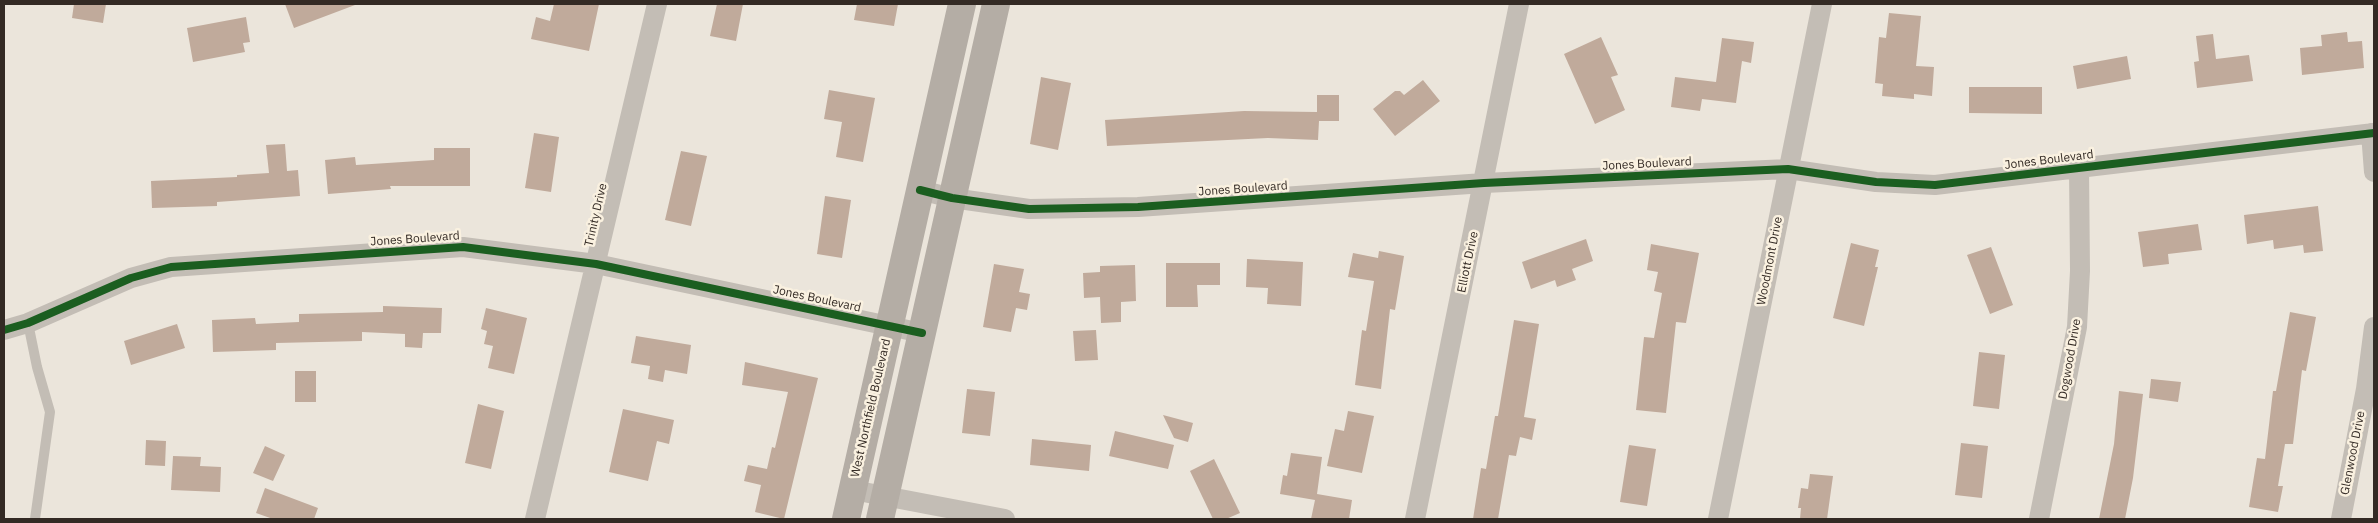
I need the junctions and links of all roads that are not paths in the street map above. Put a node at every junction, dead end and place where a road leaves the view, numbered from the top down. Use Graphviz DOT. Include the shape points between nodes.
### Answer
graph roads {
  1 [pos="657,4"];
  2 [pos="962,4"];
  3 [pos="996,4"];
  4 [pos="1519,4"];
  5 [pos="1822,4"];
  6 [pos="2372,133"];
  7 [pos="2079,167"];
  8 [pos="1788,169"];
  9 [pos="2374,172"];
  10 [pos="1484,183"];
  11 [pos="920,190"];
  12 [pos="952,198"];
  13 [pos="596,264"];
  14 [pos="28,322"];
  15 [pos="890,326"];
  16 [pos="2374,327"];
  17 [pos="4,330"];
  18 [pos="922,334"];
  19 [pos="2370,390"];
  20 [pos="853,490"];
  21 [pos="883,507"];
  22 [pos="35,519"];
  23 [pos="535,519"];
  24 [pos="846,519"];
  25 [pos="1005,519"];
  26 [pos="1415,519"];
  27 [pos="1718,519"];
  28 [pos="2039,519"];
  29 [pos="2341,519"];
  1 -- 13 [label="street, Trinity Drive"];
  2 -- 11 [label="main road, West Northfield Boulevard"];
  3 -- 12 [label="main road"];
  4 -- 10 [label="street, Elliott Drive"];
  5 -- 8 [label="street, Woodmont Drive"];
  6 -- 7 [label="street, Jones Boulevard"];
  6 -- 9 [label="street"];
  7 -- 8 [label="street, Jones Boulevard" via="1935,185 1876,182"];
  7 -- 28 [label="street, Dogwood Drive" via="2077,327"];
  8 -- 10 [label="street, Jones Boulevard"];
  8 -- 27 [label="street, Woodmont Drive"];
  10 -- 12 [label="street, Jones Boulevard" via="1138,207 1029,209"];
  10 -- 26 [label="street, Elliott Drive"];
  11 -- 12 [label="street, Jones Boulevard"];
  11 -- 15 [label="main road, West Northfield Boulevard"];
  12 -- 18 [label="main road"];
  13 -- 14 [label="street, Jones Boulevard" via="463,246 171,267 130,278"];
  13 -- 15 [label="street, Jones Boulevard"];
  13 -- 23 [label="street, Trinity Drive"];
  14 -- 17 [label="street, Jones Boulevard"];
  14 -- 22 [label="lane" via="50,412"];
  15 -- 18 [label="street, Jones Boulevard"];
  15 -- 20 [label="main road, West Northfield Boulevard"];
  16 -- 19 [label="street, Glenwood Drive"];
  18 -- 21 [label="main road"];
  19 -- 29 [label="street, Glenwood Drive"];
  20 -- 21 [label="street"];
  20 -- 24 [label="main road, West Northfield Boulevard"];
  21 -- 25 [label="street"];
}
